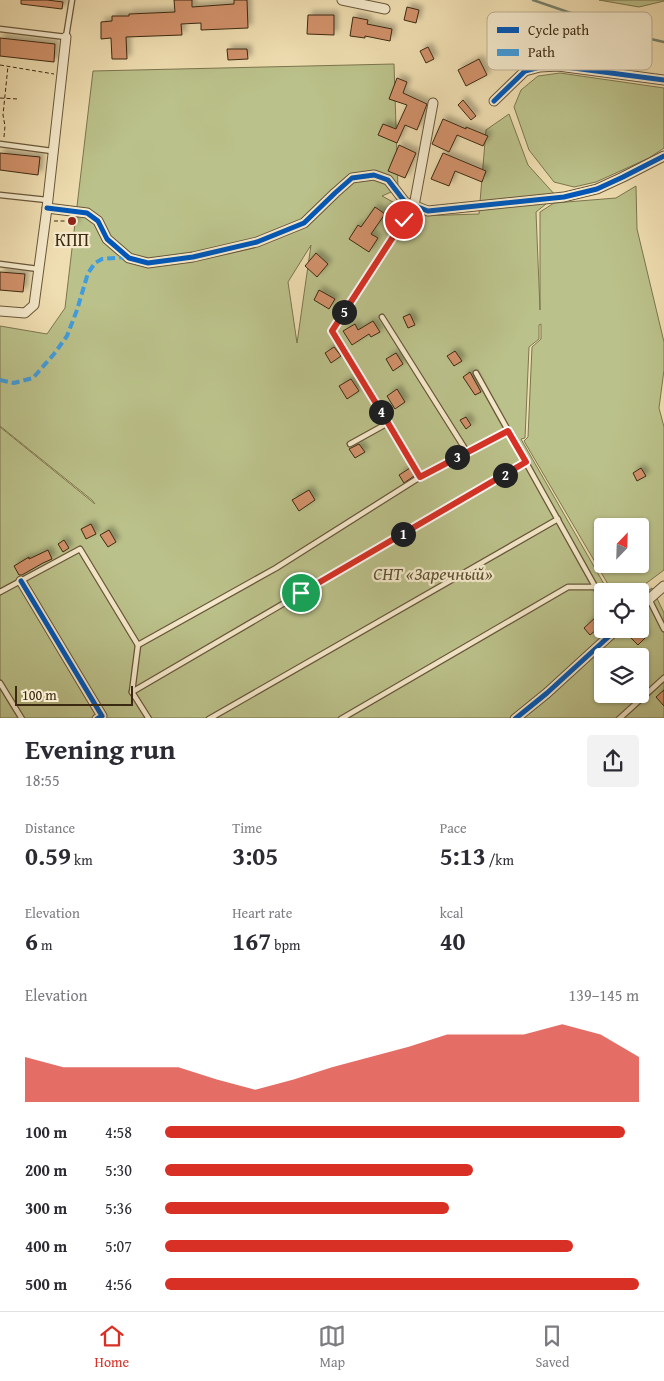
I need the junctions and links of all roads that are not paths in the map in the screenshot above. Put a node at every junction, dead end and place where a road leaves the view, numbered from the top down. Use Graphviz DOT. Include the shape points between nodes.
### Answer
graph roads {
  1 [pos="72,0"];
  2 [pos="342,0"];
  3 [pos="385,9"];
  4 [pos="0,29"];
  5 [pos="66,37"];
  6 [pos="529,70"];
  7 [pos="588,70"];
  8 [pos="664,80"];
  9 [pos="494,101"];
  10 [pos="433,103"];
  11 [pos="2,145"];
  12 [pos="52,151"];
  13 [pos="664,156"];
  14 [pos="0,195"];
  15 [pos="47,204"];
  16 [pos="414,206"];
  17 [pos="404,220"];
  18 [pos="0,264"];
  19 [pos="39,269"];
  20 [pos="0,311"];
  21 [pos="382,317"];
  22 [pos="476,373"];
  23 [pos="388,423"];
  24 [pos="508,431"];
  25 [pos="350,444"];
  26 [pos="467,452"];
  27 [pos="526,462"];
  28 [pos="420,477"];
  29 [pos="558,519"];
  30 [pos="21,581"];
  31 [pos="594,583"];
  32 [pos="664,586"];
  33 [pos="594,587"];
  34 [pos="0,592"];
  35 [pos="649,599"];
  36 [pos="664,629"];
  37 [pos="607,638"];
  38 [pos="138,645"];
  39 [pos="664,678"];
  40 [pos="0,683"];
  41 [pos="132,692"];
  42 [pos="22,718"];
  43 [pos="97,718"];
  44 [pos="149,718"];
  45 [pos="209,718"];
  46 [pos="340,718"];
  47 [pos="515,718"];
  48 [pos="619,718"];
  1 -- 5 [label="lane"];
  2 -- 3 [label="street"];
  4 -- 5 [label="lane"];
  5 -- 12 [label="street"];
  6 -- 9 [label="street"];
  7 -- 8 [label="street"];
  10 -- 16 [label="street"];
  11 -- 12 [label="lane"];
  12 -- 15 [label="street"];
  13 -- 16 [label="street" via="597,189 564,197 428,210"];
  14 -- 15 [label="lane"];
  15 -- 16 [label="street" via="87,213 98,221 107,239 129,258 148,263 193,257 257,242 304,223 352,178 374,175 388,180 405,202"];
  15 -- 19 [label="street"];
  17 -- 23 [label="lane" via="332,331"];
  18 -- 19 [label="lane"];
  19 -- 20 [label="street" via="34,305 25,313"];
  21 -- 26 [label="lane"];
  22 -- 24 [label="lane"];
  23 -- 25 [label="lane"];
  23 -- 28 [label="lane"];
  24 -- 26 [label="lane"];
  24 -- 27 [label="lane"];
  26 -- 28 [label="lane"];
  27 -- 29 [label="lane"];
  27 -- 41 [label="lane"];
  28 -- 38 [label="lane" via="276,568"];
  29 -- 31 [label="lane"];
  29 -- 45 [label="lane"];
  30 -- 34 [label="lane"];
  30 -- 38 [label="lane" via="80,548"];
  30 -- 43 [label="street" via="102,716"];
  32 -- 35 [label="street"];
  33 -- 46 [label="lane" via="568,587"];
  35 -- 36 [label="lane"];
  37 -- 47 [label="street"];
  38 -- 41 [label="lane"];
  39 -- 48 [label="lane"];
  40 -- 42 [label="lane"];
  41 -- 44 [label="lane"];
}
